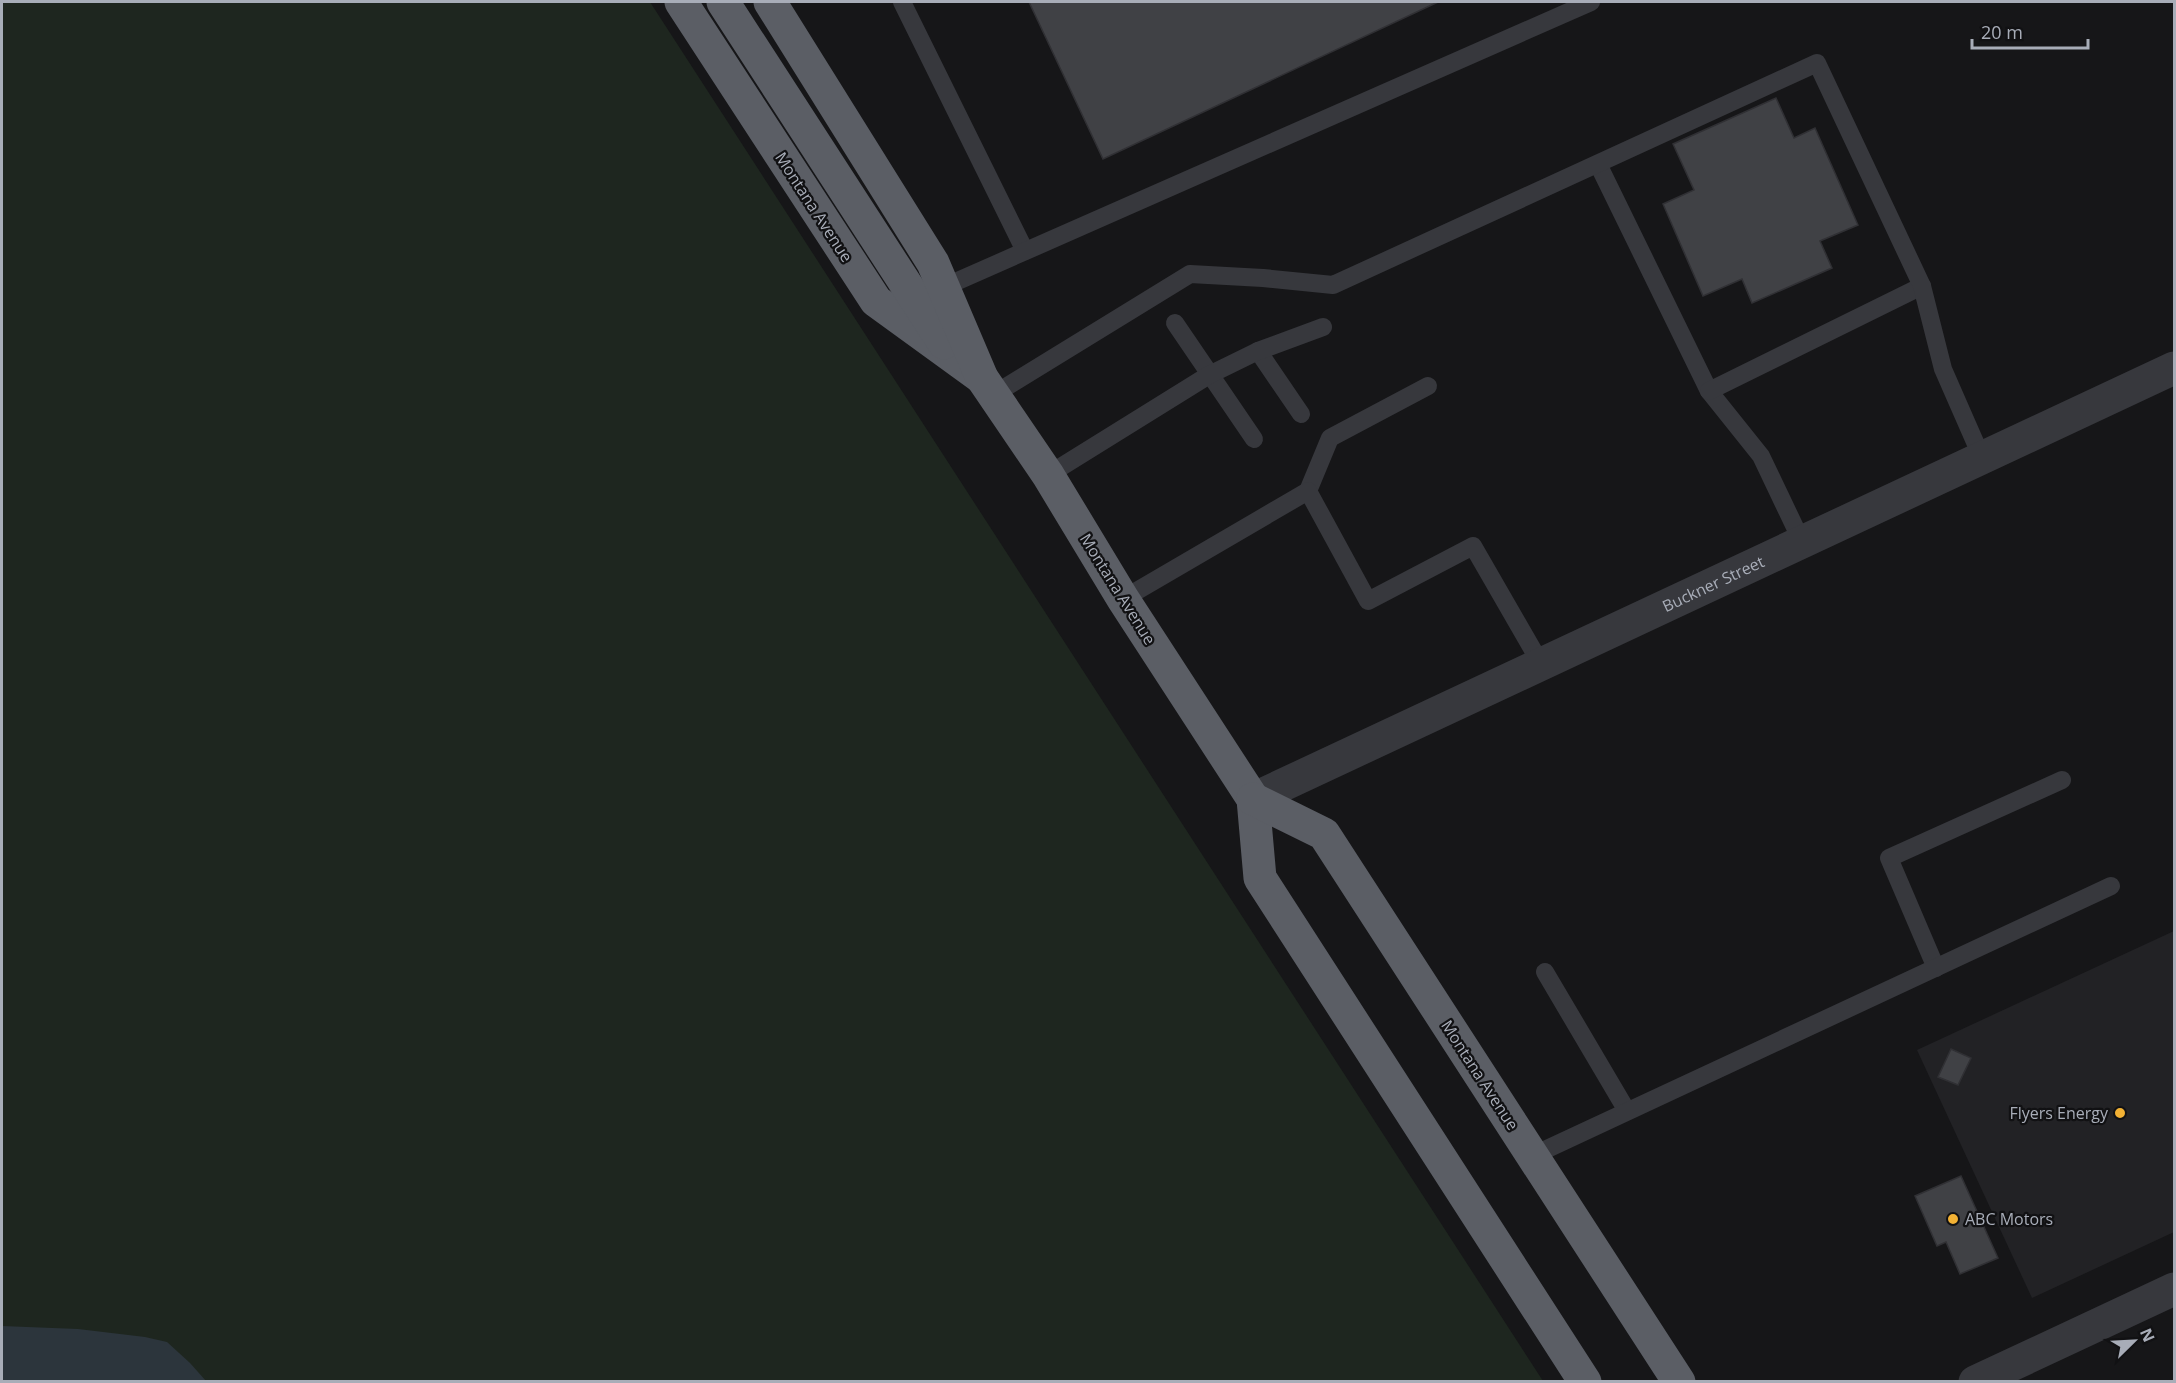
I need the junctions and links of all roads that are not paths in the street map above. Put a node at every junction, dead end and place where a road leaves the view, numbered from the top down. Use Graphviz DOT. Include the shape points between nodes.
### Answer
graph roads {
  1 [pos="681,2"];
  2 [pos="723,2"];
  3 [pos="770,2"];
  4 [pos="902,2"];
  5 [pos="1591,2"];
  6 [pos="1598,164"];
  7 [pos="1025,251"];
  8 [pos="1922,286"];
  9 [pos="944,287"];
  10 [pos="1174,323"];
  11 [pos="1323,327"];
  12 [pos="1258,351"];
  13 [pos="954,358"];
  14 [pos="2175,368"];
  15 [pos="1209,375"];
  16 [pos="988,386"];
  17 [pos="1428,386"];
  18 [pos="1709,391"];
  19 [pos="1301,414"];
  20 [pos="1254,439"];
  21 [pos="1982,458"];
  22 [pos="1048,475"];
  23 [pos="1308,491"];
  24 [pos="1802,542"];
  25 [pos="1123,599"];
  26 [pos="1541,664"];
  27 [pos="2062,780"];
  28 [pos="1253,799"];
  29 [pos="2111,886"];
  30 [pos="1936,968"];
  31 [pos="1545,972"];
  32 [pos="1627,1111"];
  33 [pos="1532,1156"];
  34 [pos="2175,1289"];
  35 [pos="1585,1382"];
  36 [pos="1679,1382"];
  37 [pos="1975,1382"];
  1 -- 13 [label="highway, Montana Avenue" via="876,301"];
  2 -- 13 [label="highway"];
  3 -- 9 [label="highway, Montana Avenue" via="933,263"];
  4 -- 7 [label="lane"];
  5 -- 7 [label="lane"];
  6 -- 8 [label="lane" via="1817,63"];
  6 -- 16 [label="lane" via="1333,285 1190,274"];
  6 -- 18 [label="lane"];
  7 -- 9 [label="lane"];
  8 -- 18 [label="lane"];
  8 -- 21 [label="lane" via="1943,369"];
  9 -- 16 [label="highway, Montana Avenue"];
  10 -- 15 [label="lane"];
  11 -- 12 [label="lane"];
  12 -- 15 [label="lane"];
  12 -- 19 [label="lane"];
  13 -- 16 [label="highway, Montana Avenue"];
  14 -- 21 [label="street, Buckner Street"];
  15 -- 20 [label="lane"];
  15 -- 22 [label="lane"];
  16 -- 22 [label="highway, Montana Avenue"];
  17 -- 23 [label="lane" via="1330,438"];
  18 -- 24 [label="lane" via="1761,456"];
  21 -- 24 [label="street, Buckner Street"];
  22 -- 25 [label="highway, Montana Avenue"];
  23 -- 25 [label="lane"];
  23 -- 26 [label="lane" via="1368,600 1473,546"];
  24 -- 26 [label="street, Buckner Street"];
  25 -- 28 [label="highway, Montana Avenue"];
  26 -- 28 [label="street, Buckner Street"];
  27 -- 30 [label="lane" via="1889,858"];
  28 -- 33 [label="highway, Montana Avenue" via="1324,834"];
  28 -- 35 [label="highway, Montana Avenue" via="1260,878"];
  29 -- 30 [label="lane"];
  30 -- 32 [label="lane"];
  31 -- 32 [label="lane"];
  32 -- 33 [label="lane"];
  33 -- 36 [label="highway, Montana Avenue"];
  34 -- 37 [label="street"];
}
